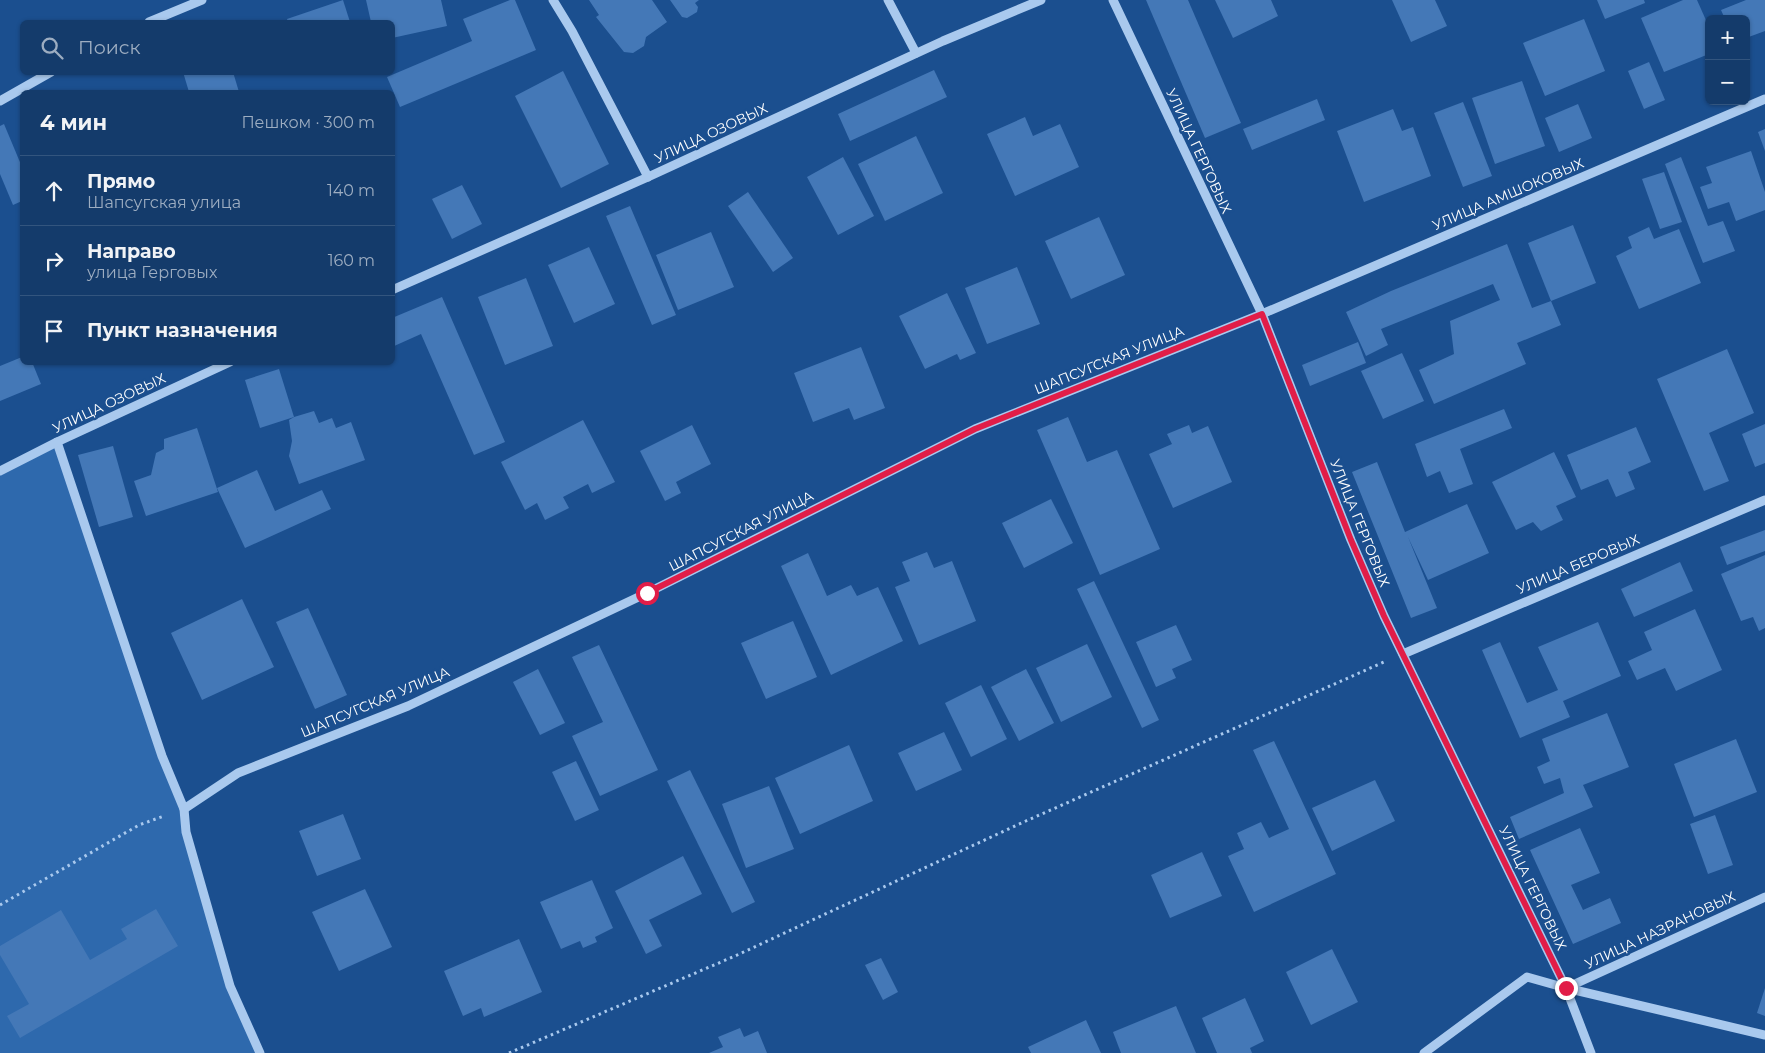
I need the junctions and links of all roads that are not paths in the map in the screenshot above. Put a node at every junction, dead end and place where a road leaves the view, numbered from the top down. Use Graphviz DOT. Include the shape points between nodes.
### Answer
graph roads {
  1 [pos="202,0"];
  2 [pos="553,0"];
  3 [pos="888,0"];
  4 [pos="1041,0"];
  5 [pos="1113,0"];
  6 [pos="154,20"];
  7 [pos="916,53"];
  8 [pos="46,75"];
  9 [pos="1765,99"];
  10 [pos="0,101"];
  11 [pos="648,177"];
  12 [pos="395,289"];
  13 [pos="1262,314"];
  14 [pos="223,365"];
  15 [pos="56,442"];
  16 [pos="0,471"];
  17 [pos="1765,500"];
  18 [pos="1403,654"];
  19 [pos="184,809"];
  20 [pos="1765,897"];
  21 [pos="1566,988"];
  22 [pos="1765,1035"];
  23 [pos="260,1053"];
  24 [pos="1424,1053"];
  25 [pos="1591,1053"];
  1 -- 6 [label="street"];
  2 -- 11 [label="street"];
  3 -- 7 [label="street"];
  4 -- 7 [label="street, УЛИЦА ОЗОВЫХ"];
  5 -- 13 [label="street, УЛИЦА ГЕРГОВЫХ"];
  7 -- 11 [label="street, УЛИЦА ОЗОВЫХ"];
  8 -- 10 [label="street"];
  9 -- 13 [label="street, УЛИЦА АМШОКОВЫХ"];
  11 -- 12 [label="street, УЛИЦА ОЗОВЫХ"];
  13 -- 18 [label="street, УЛИЦА ГЕРГОВЫХ" via="1351,540"];
  13 -- 19 [label="street, ШАПСУГСКАЯ УЛИЦА" via="975,429 647,593 416,702 238,773"];
  14 -- 15 [label="street, УЛИЦА ОЗОВЫХ"];
  15 -- 16 [label="street, УЛИЦА ОЗОВЫХ"];
  15 -- 19 [label="street" via="162,756"];
  17 -- 18 [label="street, УЛИЦА БЕРОВЫХ"];
  18 -- 21 [label="street, УЛИЦА ГЕРГОВЫХ"];
  19 -- 23 [label="street" via="186,832 230,986"];
  20 -- 21 [label="street, УЛИЦА НАЗРАНОВЫХ"];
  21 -- 22 [label="street"];
  21 -- 24 [label="street" via="1526,976"];
  21 -- 25 [label="street, УЛИЦА ГЕРГОВЫХ"];
}
